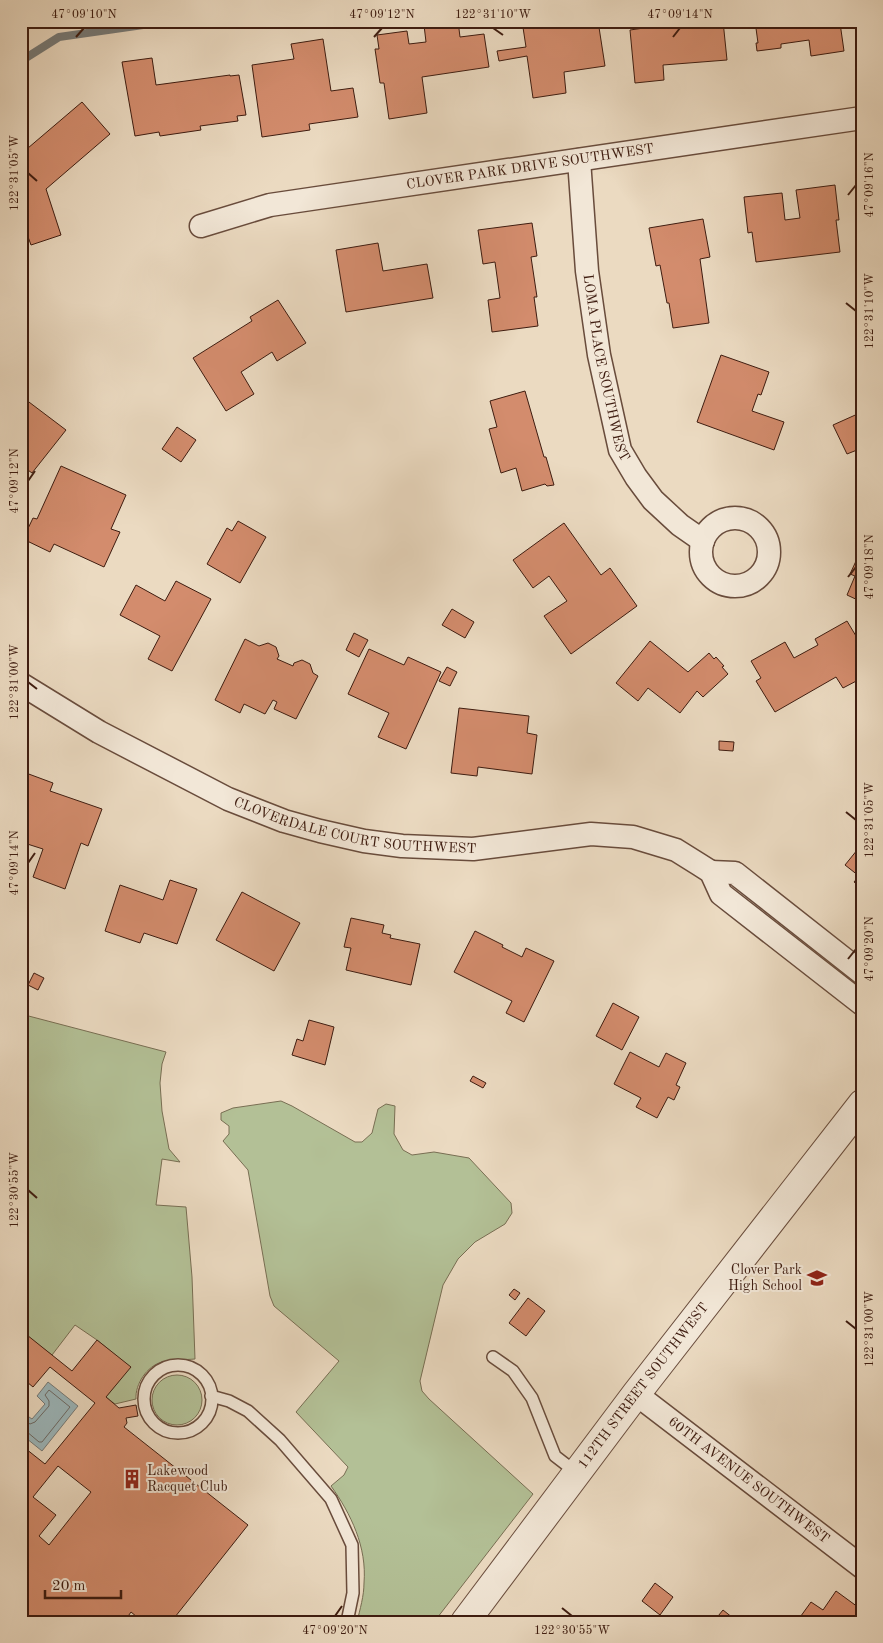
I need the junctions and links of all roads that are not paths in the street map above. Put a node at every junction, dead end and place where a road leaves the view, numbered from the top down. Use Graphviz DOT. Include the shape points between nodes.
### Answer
graph roads {
  1 [pos="862,118"];
  2 [pos="579,160"];
  3 [pos="201,226"];
  4 [pos="703,542"];
  5 [pos="21,684"];
  6 [pos="711,872"];
  7 [pos="862,973"];
  8 [pos="862,1004"];
  9 [pos="862,1104"];
  10 [pos="493,1357"];
  11 [pos="636,1394"];
  12 [pos="211,1396"];
  13 [pos="577,1473"];
  14 [pos="862,1567"];
  15 [pos="347,1622"];
  16 [pos="465,1622"];
  1 -- 2 [label="street, CLOVER PARK DRIVE SOUTHWEST"];
  2 -- 3 [label="street, CLOVER PARK DRIVE SOUTHWEST" via="270,205"];
  2 -- 4 [label="street, LOMA PLACE SOUTHWEST" via="586,271 599,355 620,450 653,500"];
  5 -- 6 [label="street, CLOVERDALE COURT SOUTHWEST" via="99,732 228,799 320,832 402,846 473,848 612,834 676,850"];
  6 -- 7 [label="street, CLOVERDALE COURT SOUTHWEST" via="735,873"];
  6 -- 8 [label="street" via="721,894"];
  9 -- 11 [label="street, 112TH STREET SOUTHWEST"];
  10 -- 13 [label="lane" via="513,1371 532,1398 555,1456"];
  11 -- 13 [label="street, 112TH STREET SOUTHWEST"];
  11 -- 14 [label="street, 60TH AVENUE SOUTHWEST"];
  12 -- 12 [label="lane" via="209,1385 193,1369 171,1366 152,1377 146,1386 144,1408 157,1426 167,1432 178,1433 199,1426 211,1407"];
  12 -- 15 [label="lane" via="230,1401 248,1411 280,1440 331,1499 352,1545 353,1593"];
  13 -- 16 [label="street, 112TH STREET SOUTHWEST"];
}
